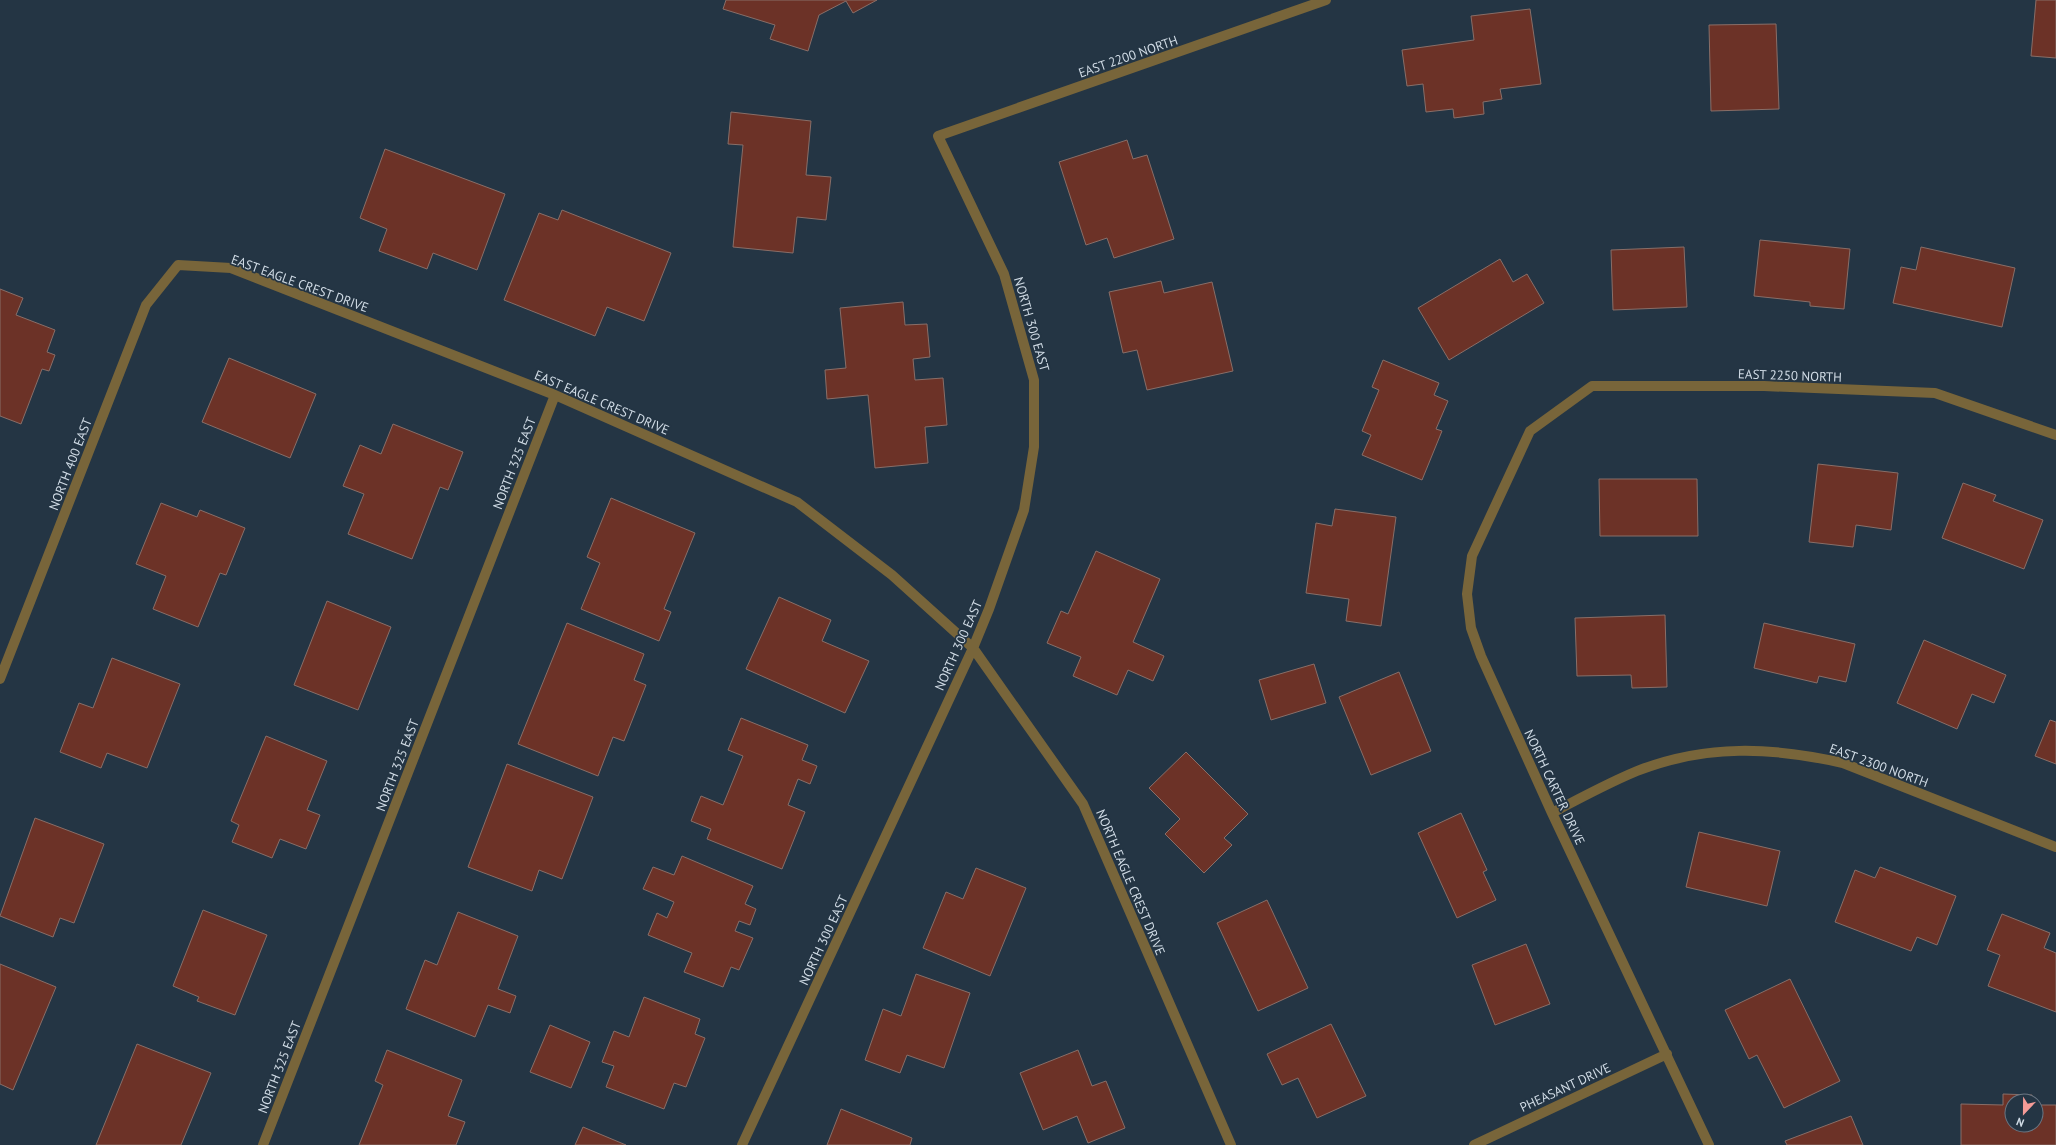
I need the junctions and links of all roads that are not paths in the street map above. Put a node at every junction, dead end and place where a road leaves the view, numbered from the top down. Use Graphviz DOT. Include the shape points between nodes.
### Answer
graph roads {
  1 [pos="1326,0"];
  2 [pos="938,136"];
  3 [pos="178,265"];
  4 [pos="555,395"];
  5 [pos="1530,431"];
  6 [pos="2056,435"];
  7 [pos="973,648"];
  8 [pos="0,679"];
  9 [pos="1552,812"];
  10 [pos="2056,847"];
  11 [pos="1667,1054"];
  12 [pos="263,1145"];
  13 [pos="742,1145"];
  14 [pos="1231,1145"];
  15 [pos="1474,1145"];
  16 [pos="1709,1145"];
  1 -- 2 [label="street, EAST 2200 NORTH"];
  2 -- 7 [label="street, NORTH 300 EAST" via="1004,274 1034,380 1034,447 1024,510"];
  3 -- 4 [label="street, EAST EAGLE CREST DRIVE" via="231,268"];
  3 -- 8 [label="street, NORTH 400 EAST" via="146,305"];
  4 -- 7 [label="street, EAST EAGLE CREST DRIVE" via="797,502 892,576"];
  4 -- 12 [label="street, NORTH 325 EAST"];
  5 -- 6 [label="street, EAST 2250 NORTH" via="1592,386 1764,386 1936,393"];
  5 -- 9 [label="street, NORTH CARTER DRIVE" via="1472,556 1467,594 1471,628 1481,656"];
  7 -- 13 [label="street, NORTH 300 EAST"];
  7 -- 14 [label="street, NORTH EAGLE CREST DRIVE" via="1083,804"];
  9 -- 10 [label="street, EAST 2300 NORTH" via="1632,774 1677,758 1720,751 1768,750 1809,755 1843,763"];
  9 -- 11 [label="street, NORTH CARTER DRIVE"];
  11 -- 15 [label="street, PHEASANT DRIVE"];
  11 -- 16 [label="street, NORTH CARTER DRIVE"];
}
